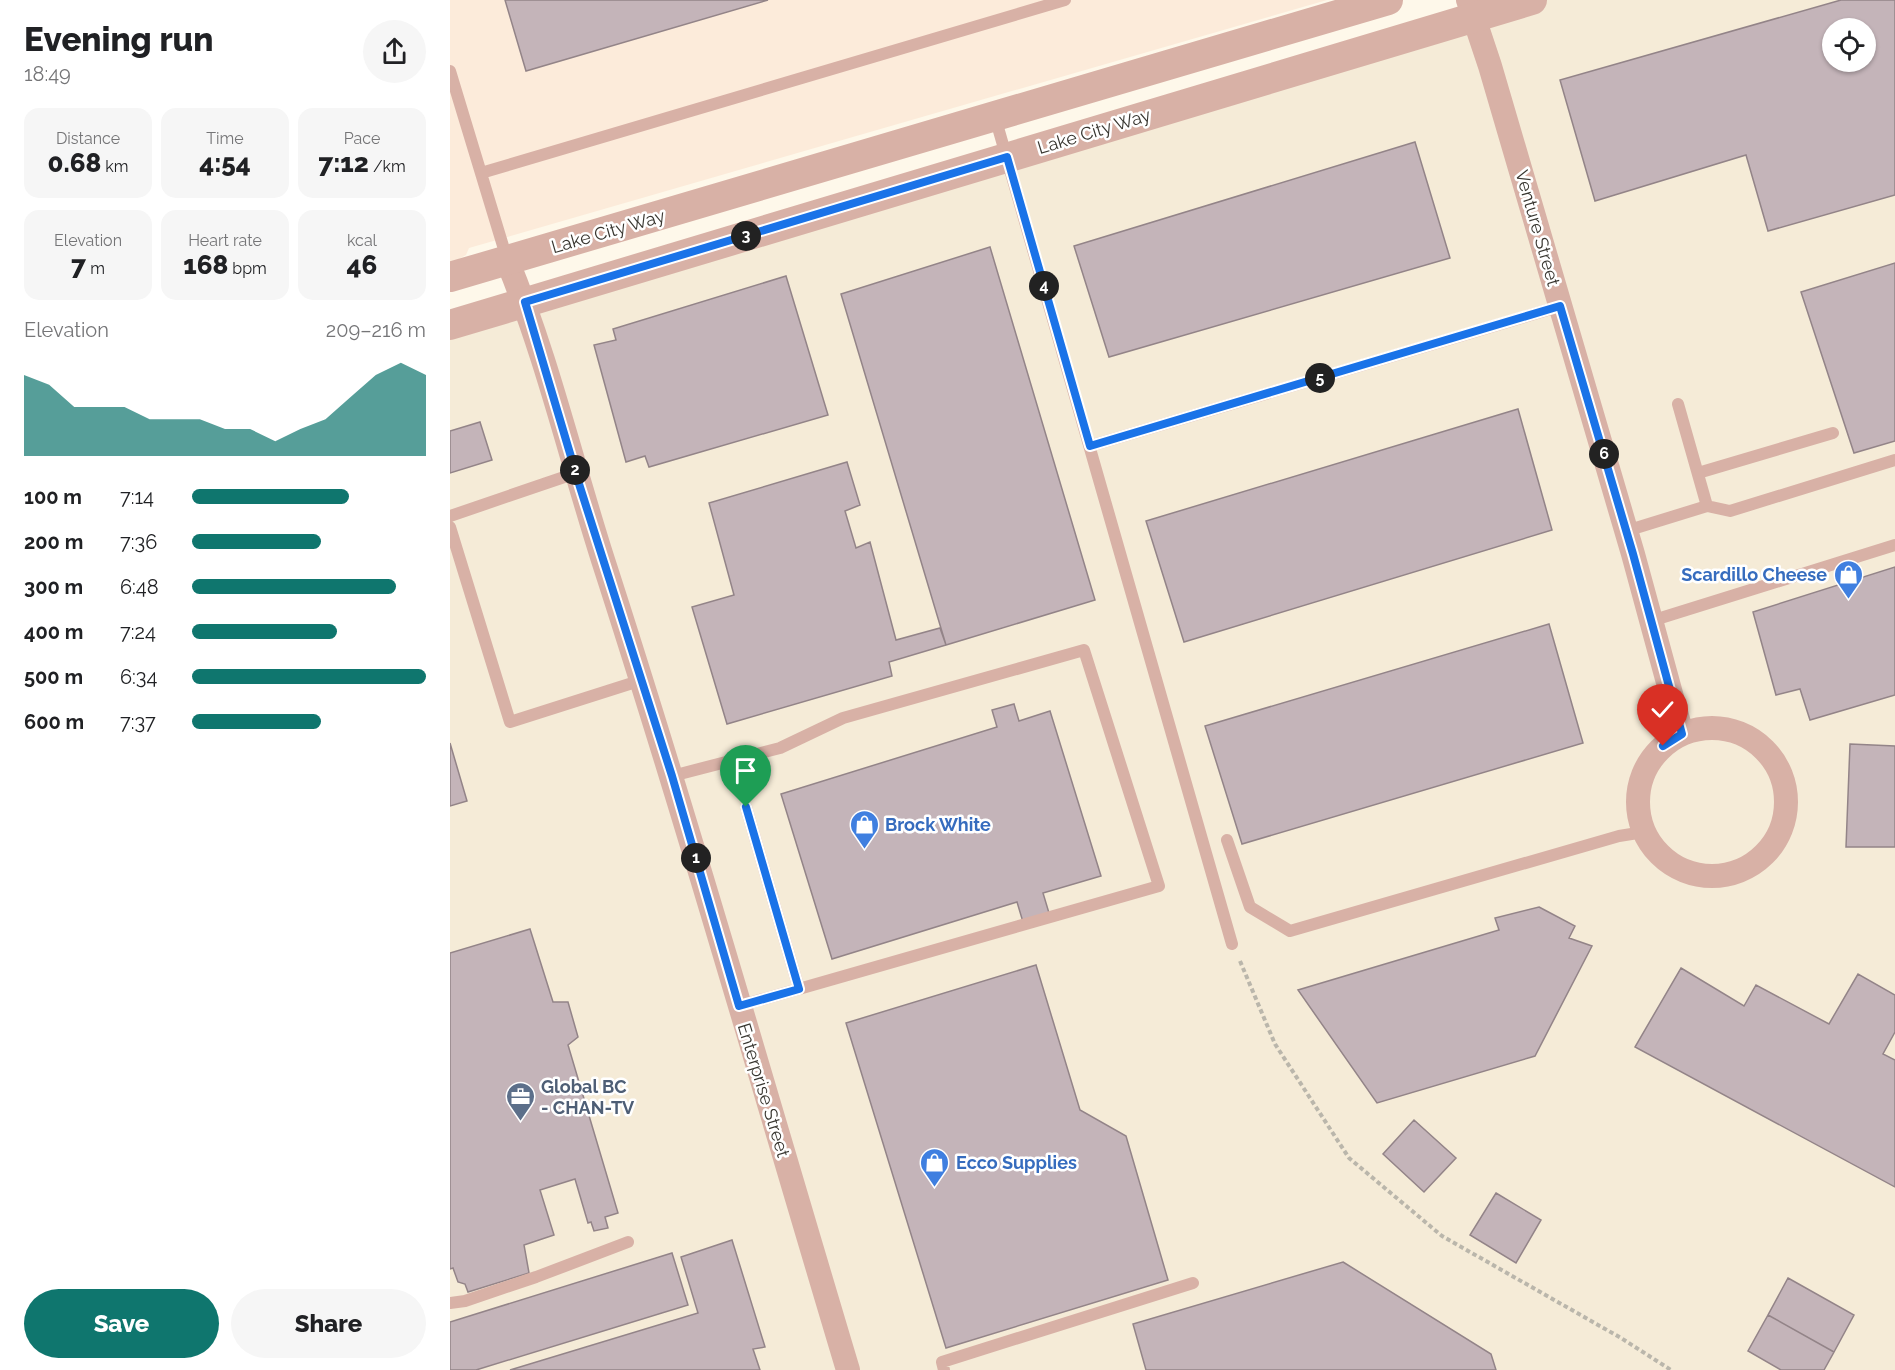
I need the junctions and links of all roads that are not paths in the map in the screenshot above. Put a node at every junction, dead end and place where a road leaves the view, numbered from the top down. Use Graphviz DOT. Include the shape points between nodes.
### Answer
graph roads {
  1 [pos="1065,0"];
  2 [pos="1388,0"];
  3 [pos="1532,0"];
  4 [pos="1471,9"];
  5 [pos="450,71"];
  6 [pos="995,116"];
  7 [pos="1007,157"];
  8 [pos="481,173"];
  9 [pos="507,260"];
  10 [pos="450,277"];
  11 [pos="525,302"];
  12 [pos="1560,306"];
  13 [pos="450,325"];
  14 [pos="1678,404"];
  15 [pos="1833,433"];
  16 [pos="1090,446"];
  17 [pos="1895,460"];
  18 [pos="576,473"];
  19 [pos="1698,473"];
  20 [pos="1707,506"];
  21 [pos="450,516"];
  22 [pos="450,527"];
  23 [pos="1626,531"];
  24 [pos="1895,545"];
  25 [pos="1651,621"];
  26 [pos="642,680"];
  27 [pos="1682,734"];
  28 [pos="672,776"];
  29 [pos="746,807"];
  30 [pos="1644,832"];
  31 [pos="1227,840"];
  32 [pos="1232,944"];
  33 [pos="799,989"];
  34 [pos="739,1006"];
  35 [pos="628,1242"];
  36 [pos="1192,1283"];
  37 [pos="450,1303"];
  38 [pos="848,1370"];
  39 [pos="944,1370"];
  1 -- 8 [label="lane"];
  2 -- 6 [label="street, Lake City Way"];
  3 -- 4 [label="street, Lake City Way"];
  4 -- 7 [label="street, Lake City Way"];
  4 -- 12 [label="street, Venture Street"];
  5 -- 8 [label="lane"];
  6 -- 7 [label="lane"];
  6 -- 9 [label="street, Lake City Way"];
  7 -- 11 [label="street, Lake City Way"];
  7 -- 16 [label="lane"];
  8 -- 9 [label="lane"];
  9 -- 10 [label="street, Lake City Way"];
  9 -- 11 [label="street, Enterprise Street"];
  11 -- 13 [label="street, Lake City Way"];
  11 -- 18 [label="street, Enterprise Street"];
  12 -- 16 [label="lane"];
  12 -- 23 [label="street, Venture Street"];
  14 -- 19 [label="lane"];
  15 -- 19 [label="lane"];
  16 -- 32 [label="lane"];
  17 -- 20 [label="lane" via="1730,511"];
  18 -- 21 [label="lane"];
  18 -- 26 [label="street, Enterprise Street"];
  19 -- 20 [label="lane"];
  20 -- 23 [label="lane"];
  22 -- 26 [label="lane" via="510,722"];
  23 -- 25 [label="street, Venture Street"];
  24 -- 25 [label="lane"];
  25 -- 27 [label="street, Venture Street"];
  26 -- 28 [label="street, Enterprise Street"];
  27 -- 30 [label="street" via="1663,746 1648,764 1639,786 1638,809"];
  27 -- 30 [label="street" via="1707,727 1731,730 1754,740 1772,758 1784,780 1787,805 1782,829 1769,851 1750,867 1726,875 1701,876 1678,868 1658,853"];
  28 -- 33 [label="lane" via="780,748 843,718 1084,650 1159,886"];
  28 -- 34 [label="street, Enterprise Street"];
  29 -- 33 [label="lane"];
  30 -- 31 [label="lane" via="1290,931 1250,907"];
  33 -- 34 [label="lane"];
  34 -- 38 [label="street, Enterprise Street"];
  35 -- 37 [label="lane" via="536,1277"];
  36 -- 39 [label="lane" via="942,1362"];
}
